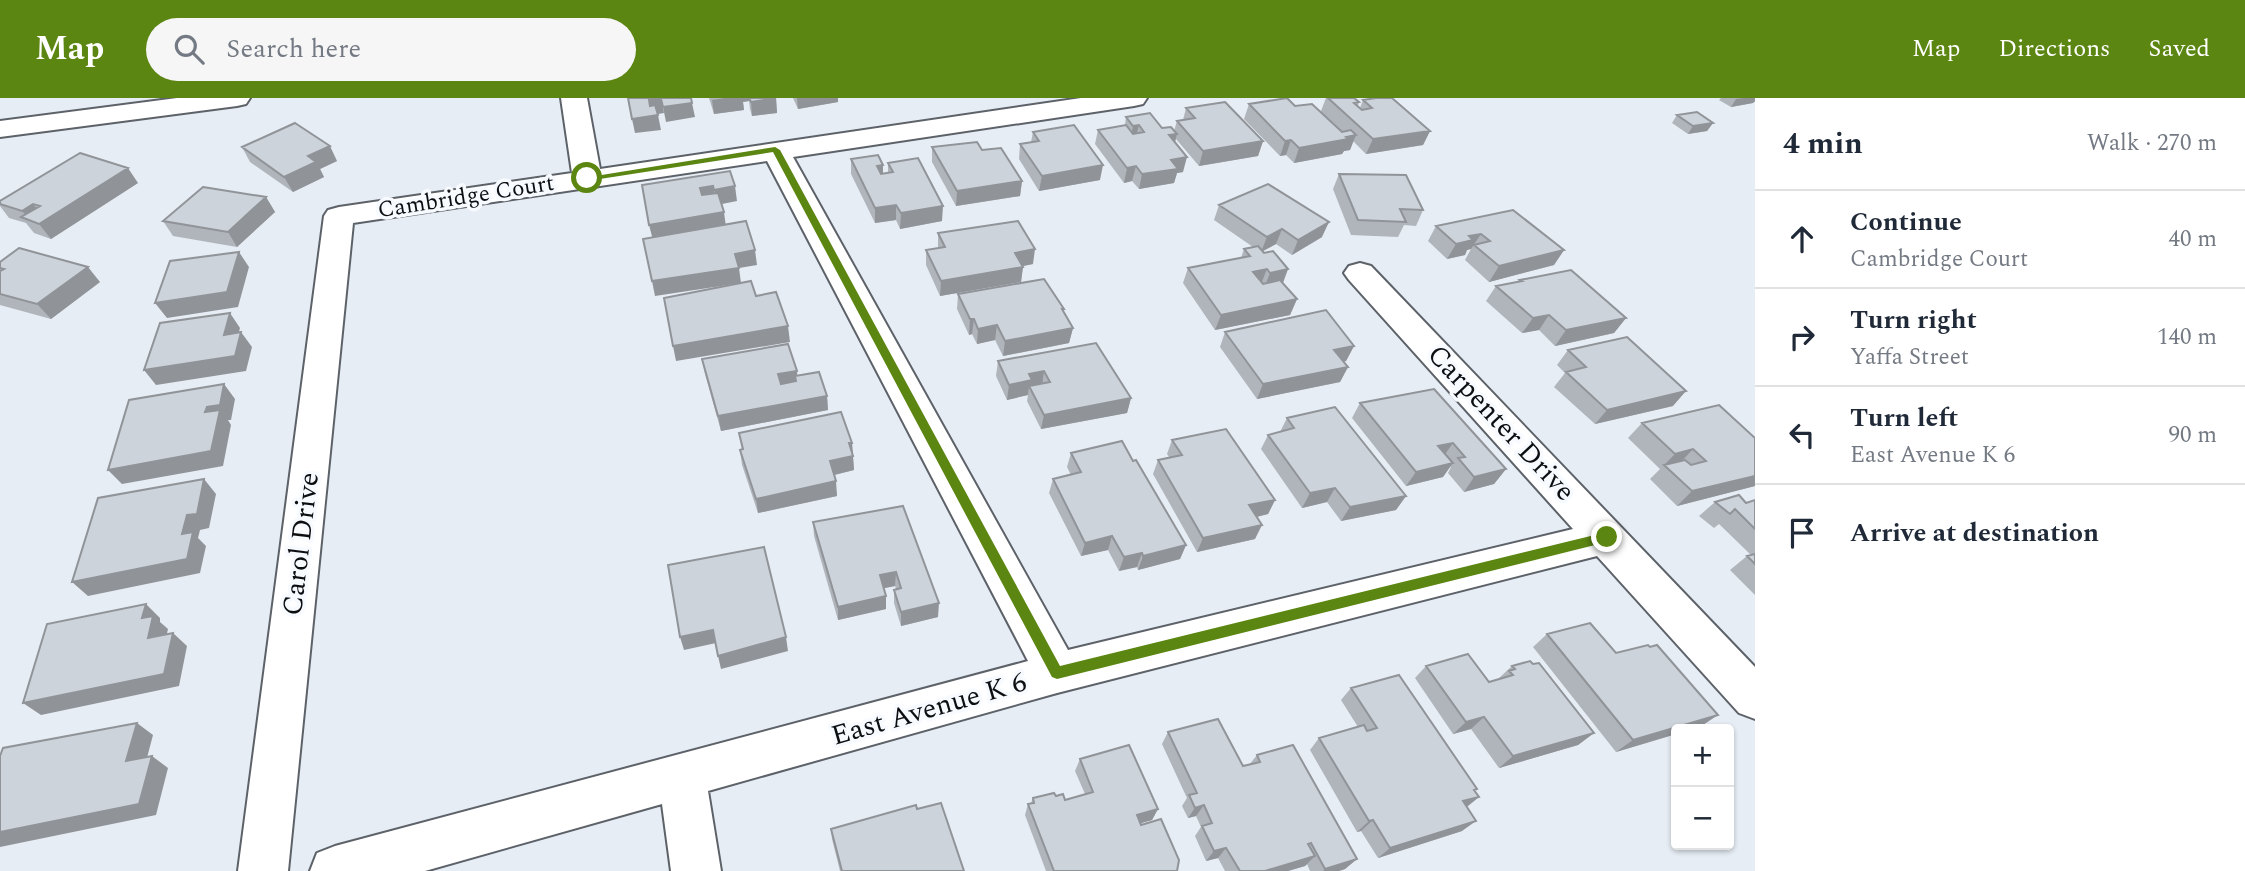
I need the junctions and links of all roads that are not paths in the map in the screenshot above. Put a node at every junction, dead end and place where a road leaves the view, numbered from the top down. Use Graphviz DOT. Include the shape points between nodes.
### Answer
graph roads {
  1 [pos="237,98"];
  2 [pos="574,98"];
  3 [pos="1134,98"];
  4 [pos="0,129"];
  5 [pos="775,150"];
  6 [pos="587,178"];
  7 [pos="339,216"];
  8 [pos="1360,273"];
  9 [pos="1607,537"];
  10 [pos="1057,673"];
  11 [pos="1755,698"];
  12 [pos="682,778"];
  13 [pos="263,871"];
  14 [pos="335,871"];
  15 [pos="696,871"];
  1 -- 4 [label="street"];
  2 -- 6 [label="street"];
  3 -- 5 [label="street, Cambridge Court"];
  5 -- 6 [label="street, Cambridge Court"];
  5 -- 10 [label="street"];
  6 -- 7 [label="street, Cambridge Court"];
  7 -- 13 [label="street, Carol Drive"];
  8 -- 9 [label="street, Carpenter Drive"];
  9 -- 10 [label="street, East Avenue K 6"];
  9 -- 11 [label="street, Carpenter Drive"];
  10 -- 12 [label="street, East Avenue K 6"];
  12 -- 14 [label="street, East Avenue K 6"];
  12 -- 15 [label="street"];
}
